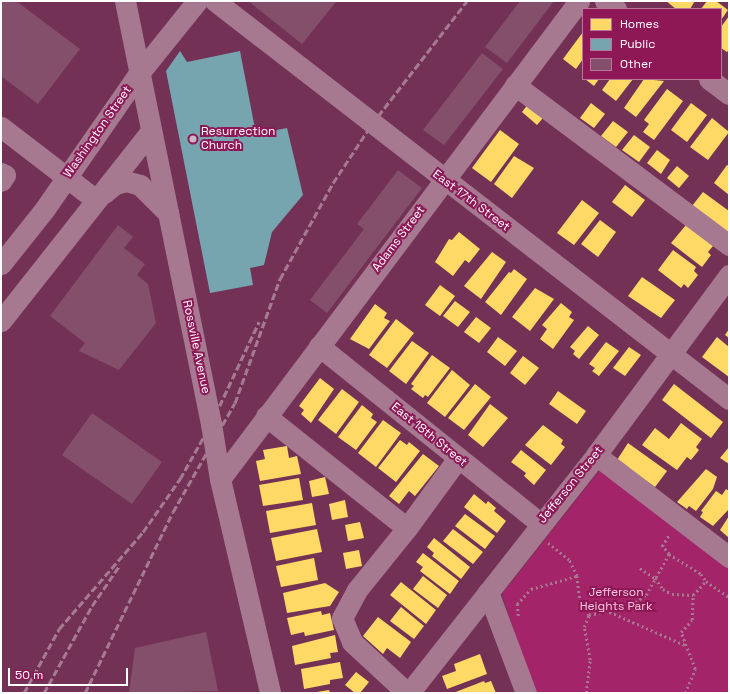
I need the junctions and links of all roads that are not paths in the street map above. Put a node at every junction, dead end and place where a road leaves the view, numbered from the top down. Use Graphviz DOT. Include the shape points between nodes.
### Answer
graph roads {
  1 [pos="125,1"];
  2 [pos="197,1"];
  3 [pos="214,1"];
  4 [pos="579,1"];
  5 [pos="605,1"];
  6 [pos="615,8"];
  7 [pos="140,72"];
  8 [pos="710,80"];
  9 [pos="515,85"];
  10 [pos="729,94"];
  11 [pos="1,127"];
  12 [pos="151,130"];
  13 [pos="1,173"];
  14 [pos="66,177"];
  15 [pos="443,179"];
  16 [pos="1,181"];
  17 [pos="96,200"];
  18 [pos="168,214"];
  19 [pos="729,245"];
  20 [pos="1,264"];
  21 [pos="729,275"];
  22 [pos="1,321"];
  23 [pos="319,346"];
  24 [pos="671,353"];
  25 [pos="729,399"];
  26 [pos="266,416"];
  27 [pos="596,455"];
  28 [pos="458,458"];
  29 [pos="220,479"];
  30 [pos="407,528"];
  31 [pos="537,528"];
  32 [pos="729,557"];
  33 [pos="488,592"];
  34 [pos="270,693"];
  35 [pos="408,693"];
  36 [pos="526,693"];
  1 -- 7 [label="street, Rossville Avenue"];
  2 -- 7 [label="street, Washington Street"];
  3 -- 15 [label="street, East 17th Street"];
  4 -- 9 [label="street, Adams Street"];
  5 -- 6 [label="street"];
  7 -- 12 [label="street, Rossville Avenue"];
  7 -- 14 [label="street, Washington Street"];
  8 -- 10 [label="street"];
  9 -- 15 [label="street, Adams Street"];
  9 -- 19 [label="street"];
  11 -- 14 [label="street"];
  12 -- 17 [label="street"];
  12 -- 18 [label="street, Rossville Avenue"];
  13 -- 16 [label="street" via="5,176"];
  14 -- 17 [label="street"];
  14 -- 20 [label="street, Washington Street" via="44,210"];
  15 -- 23 [label="street, Adams Street"];
  15 -- 24 [label="street, East 17th Street"];
  17 -- 18 [label="street" via="115,184 126,181 140,185"];
  17 -- 22 [label="street"];
  18 -- 29 [label="street, Rossville Avenue"];
  21 -- 24 [label="street, Jefferson Street"];
  23 -- 26 [label="street, Adams Street"];
  23 -- 28 [label="street, East 18th Street"];
  24 -- 25 [label="street, East 17th Street"];
  24 -- 27 [label="street, Jefferson Street"];
  26 -- 29 [label="street, Adams Street"];
  26 -- 30 [label="street"];
  27 -- 31 [label="street, Jefferson Street"];
  27 -- 32 [label="street"];
  28 -- 30 [label="street"];
  28 -- 31 [label="street, East 18th Street"];
  29 -- 34 [label="street, Rossville Avenue"];
  30 -- 35 [label="street" via="357,590 342,618 352,642"];
  31 -- 33 [label="street, Jefferson Street"];
  33 -- 35 [label="street, Jefferson Street"];
  33 -- 36 [label="street"];
}
